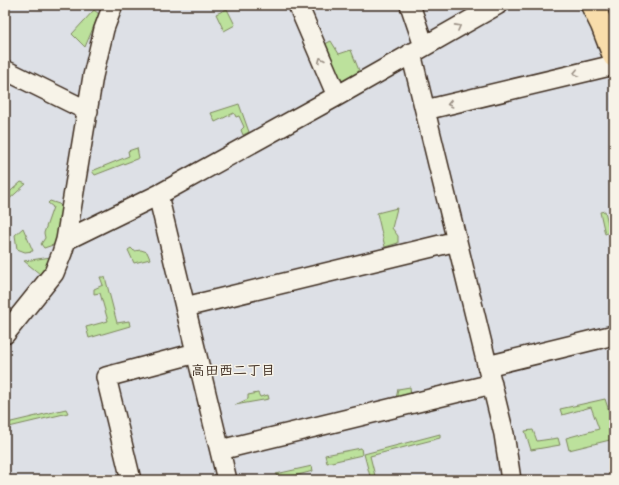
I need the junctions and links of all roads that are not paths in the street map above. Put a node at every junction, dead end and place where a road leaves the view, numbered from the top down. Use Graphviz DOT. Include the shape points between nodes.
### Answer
graph roads {
  1 [pos="114,5"];
  2 [pos="298,5"];
  3 [pos="410,5"];
  4 [pos="497,5"];
  5 [pos="592,5"];
  6 [pos="418,50"];
  7 [pos="614,56"];
  8 [pos="614,65"];
  9 [pos="6,76"];
  10 [pos="337,96"];
  11 [pos="425,110"];
  12 [pos="88,111"];
  13 [pos="158,195"];
  14 [pos="66,240"];
  15 [pos="457,241"];
  16 [pos="185,307"];
  17 [pos="5,334"];
  18 [pos="614,335"];
  19 [pos="196,353"];
  20 [pos="489,375"];
  21 [pos="220,450"];
  22 [pos="131,480"];
  23 [pos="227,480"];
  24 [pos="511,480"];
  1 -- 12 [label="street" via="104,29"];
  10 -- 2 [label="street, one-way"];
  3 -- 6 [label="street"];
  6 -- 4 [label="street, one-way"];
  5 -- 7 [label="main road"];
  6 -- 10 [label="street"];
  6 -- 11 [label="street"];
  8 -- 11 [label="street, one-way"];
  9 -- 12 [label="street"];
  10 -- 13 [label="street"];
  11 -- 15 [label="street"];
  12 -- 14 [label="street"];
  13 -- 14 [label="street"];
  13 -- 16 [label="street"];
  14 -- 17 [label="street" via="54,273"];
  15 -- 16 [label="street"];
  15 -- 20 [label="street"];
  16 -- 19 [label="street"];
  18 -- 20 [label="street"];
  19 -- 21 [label="street"];
  19 -- 22 [label="street" via="106,377"];
  20 -- 21 [label="street"];
  20 -- 24 [label="street" via="504,434"];
  21 -- 23 [label="street"];
}
